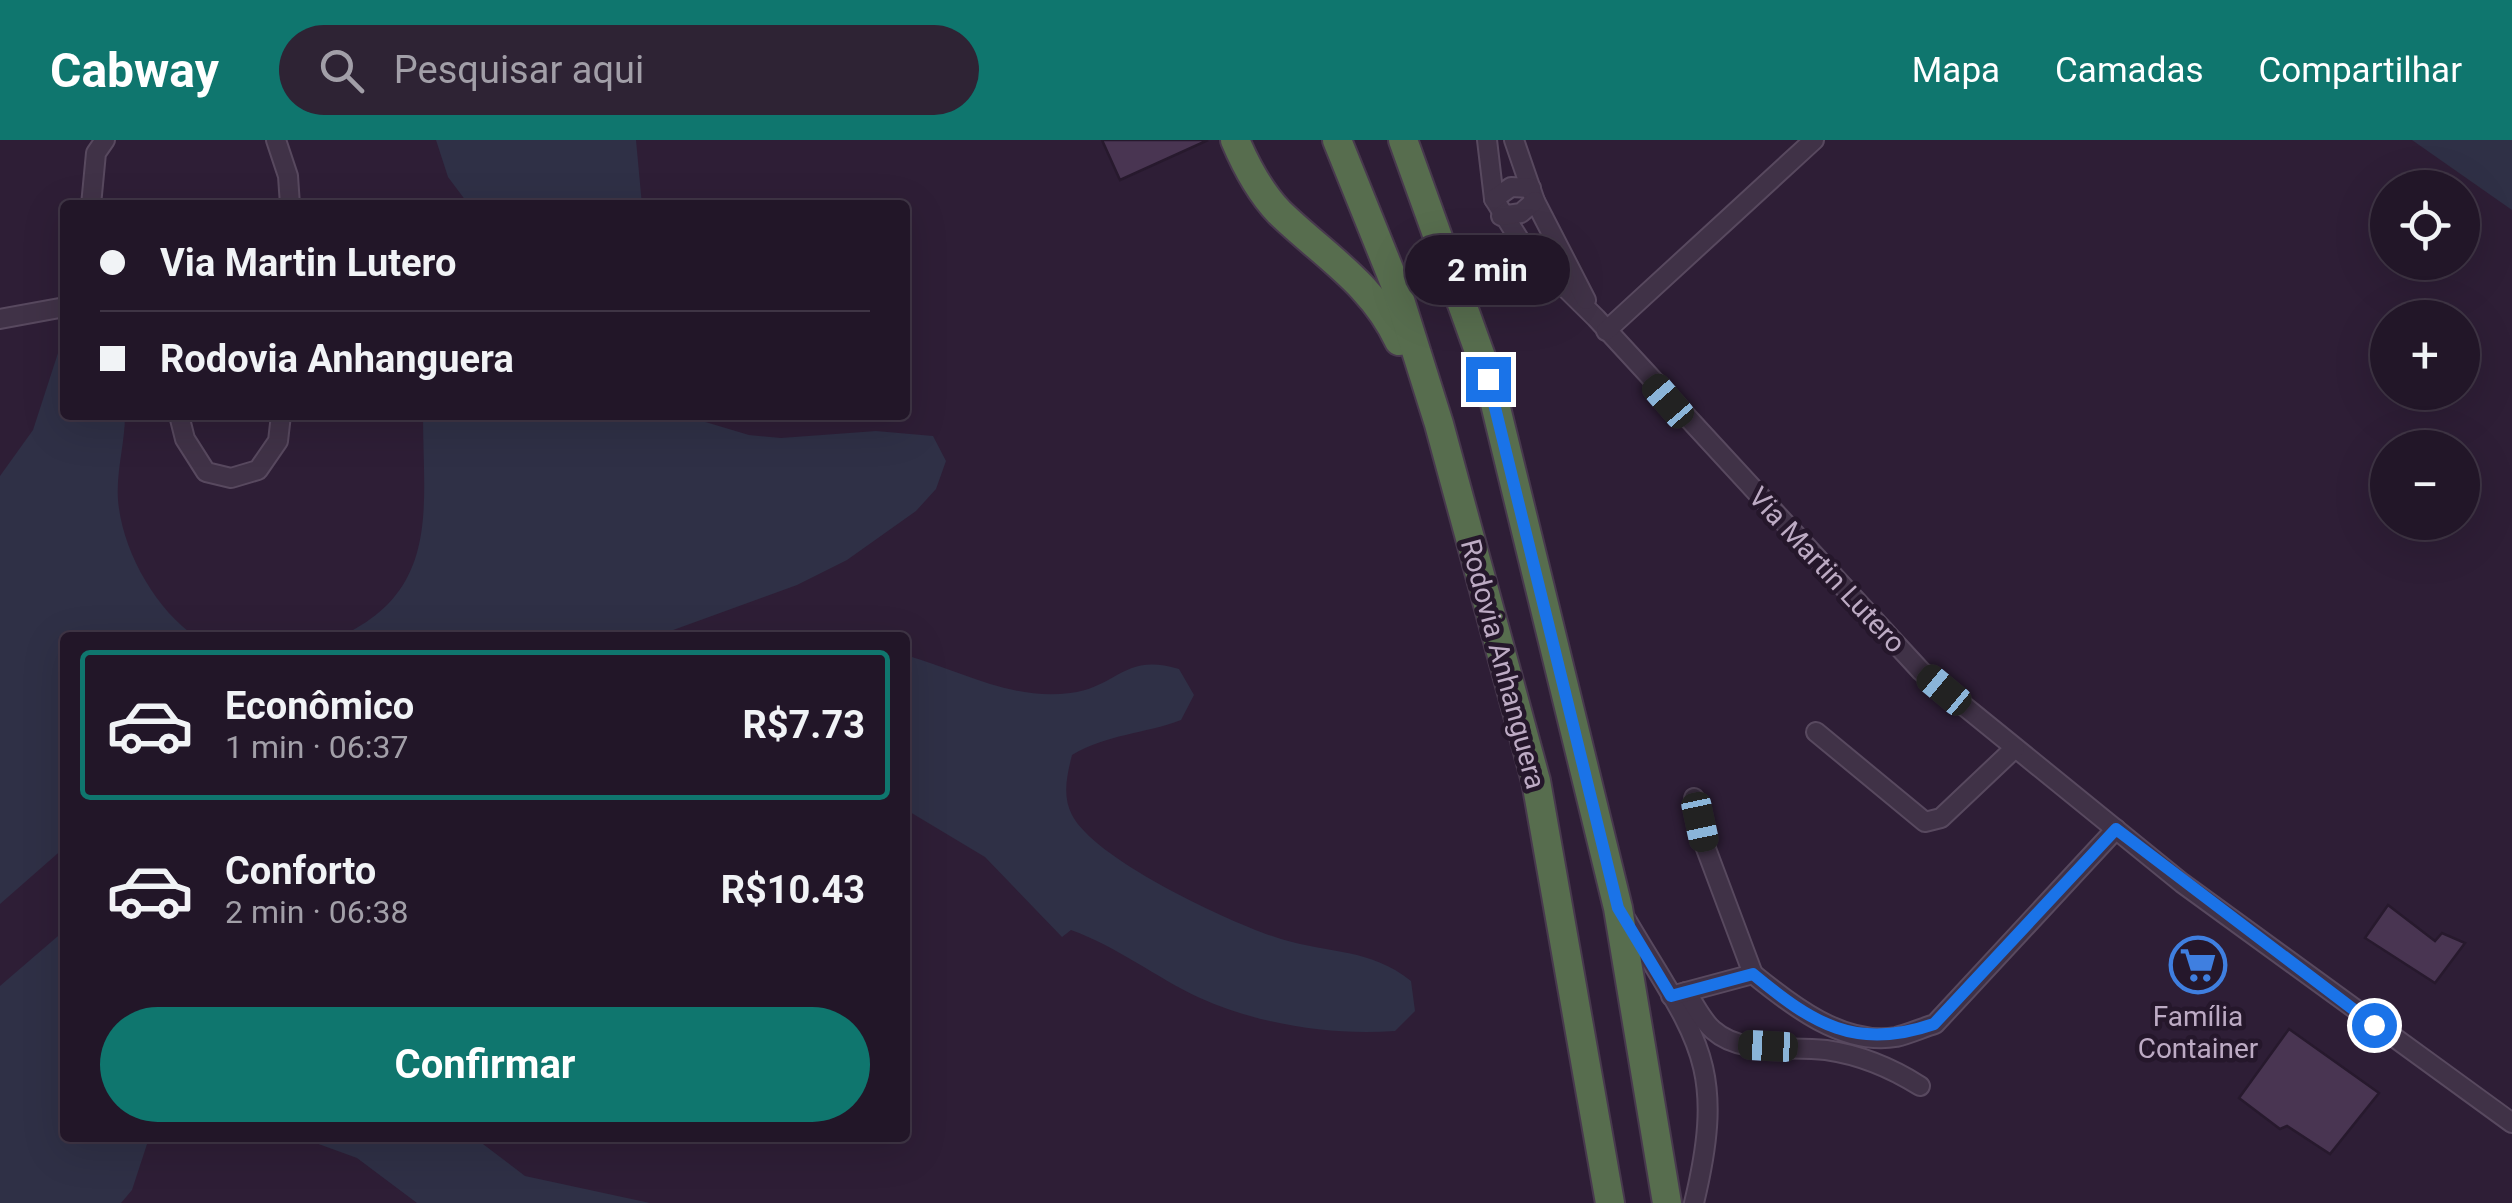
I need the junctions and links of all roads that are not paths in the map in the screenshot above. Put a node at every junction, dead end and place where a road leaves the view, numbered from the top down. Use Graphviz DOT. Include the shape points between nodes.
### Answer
graph roads {
  1 [pos="105,140"];
  2 [pos="276,140"];
  3 [pos="1234,140"];
  4 [pos="1336,140"];
  5 [pos="1403,140"];
  6 [pos="1487,140"];
  7 [pos="1514,140"];
  8 [pos="1814,140"];
  9 [pos="1533,195"];
  10 [pos="91,200"];
  11 [pos="290,200"];
  12 [pos="1498,208"];
  13 [pos="60,308"];
  14 [pos="0,319"];
  15 [pos="1601,324"];
  16 [pos="181,420"];
  17 [pos="280,420"];
  18 [pos="1439,424"];
  19 [pos="1816,732"];
  20 [pos="2015,748"];
  21 [pos="1694,798"];
  22 [pos="2116,829"];
  23 [pos="1618,908"];
  24 [pos="1753,974"];
  25 [pos="1678,994"];
  26 [pos="1920,1086"];
  27 [pos="2512,1123"];
  28 [pos="1610,1203"];
  29 [pos="1667,1203"];
  30 [pos="1694,1203"];
  1 -- 10 [label="street" via="96,153"];
  2 -- 11 [label="street"];
  3 -- 18 [label="highway" via="1250,175 1278,210 1362,283 1388,316"];
  4 -- 18 [label="highway, Rodovia Anhanguera" via="1395,284"];
  5 -- 23 [label="highway, Rodovia Anhanguera" via="1488,379"];
  6 -- 12 [label="street"];
  7 -- 9 [label="street, Via Martin Lutero"];
  8 -- 15 [label="street"];
  9 -- 12 [label="street" via="1520,213"];
  9 -- 12 [label="street" via="1510,187"];
  9 -- 15 [label="street, Via Martin Lutero"];
  12 -- 15 [label="street, Via Martin Lutero" via="1524,247"];
  13 -- 14 [label="street"];
  15 -- 20 [label="street, Via Martin Lutero" via="1921,671"];
  16 -- 17 [label="street" via="206,472 231,478 258,470 278,440"];
  18 -- 28 [label="highway, Rodovia Anhanguera" via="1536,782"];
  19 -- 20 [label="street" via="1925,822 1942,818"];
  20 -- 22 [label="street, Via Martin Lutero"];
  21 -- 24 [label="street"];
  22 -- 24 [label="street" via="1934,1024 1894,1038 1850,1032 1798,1012"];
  22 -- 27 [label="street, Via Martin Lutero"];
  23 -- 25 [label="street"];
  23 -- 29 [label="highway, Rodovia Anhanguera"];
  24 -- 25 [label="street"];
  25 -- 26 [label="street" via="1713,1030 1743,1045 1861,1058"];
  25 -- 30 [label="street" via="1701,1046 1710,1089 1707,1151"];
}
